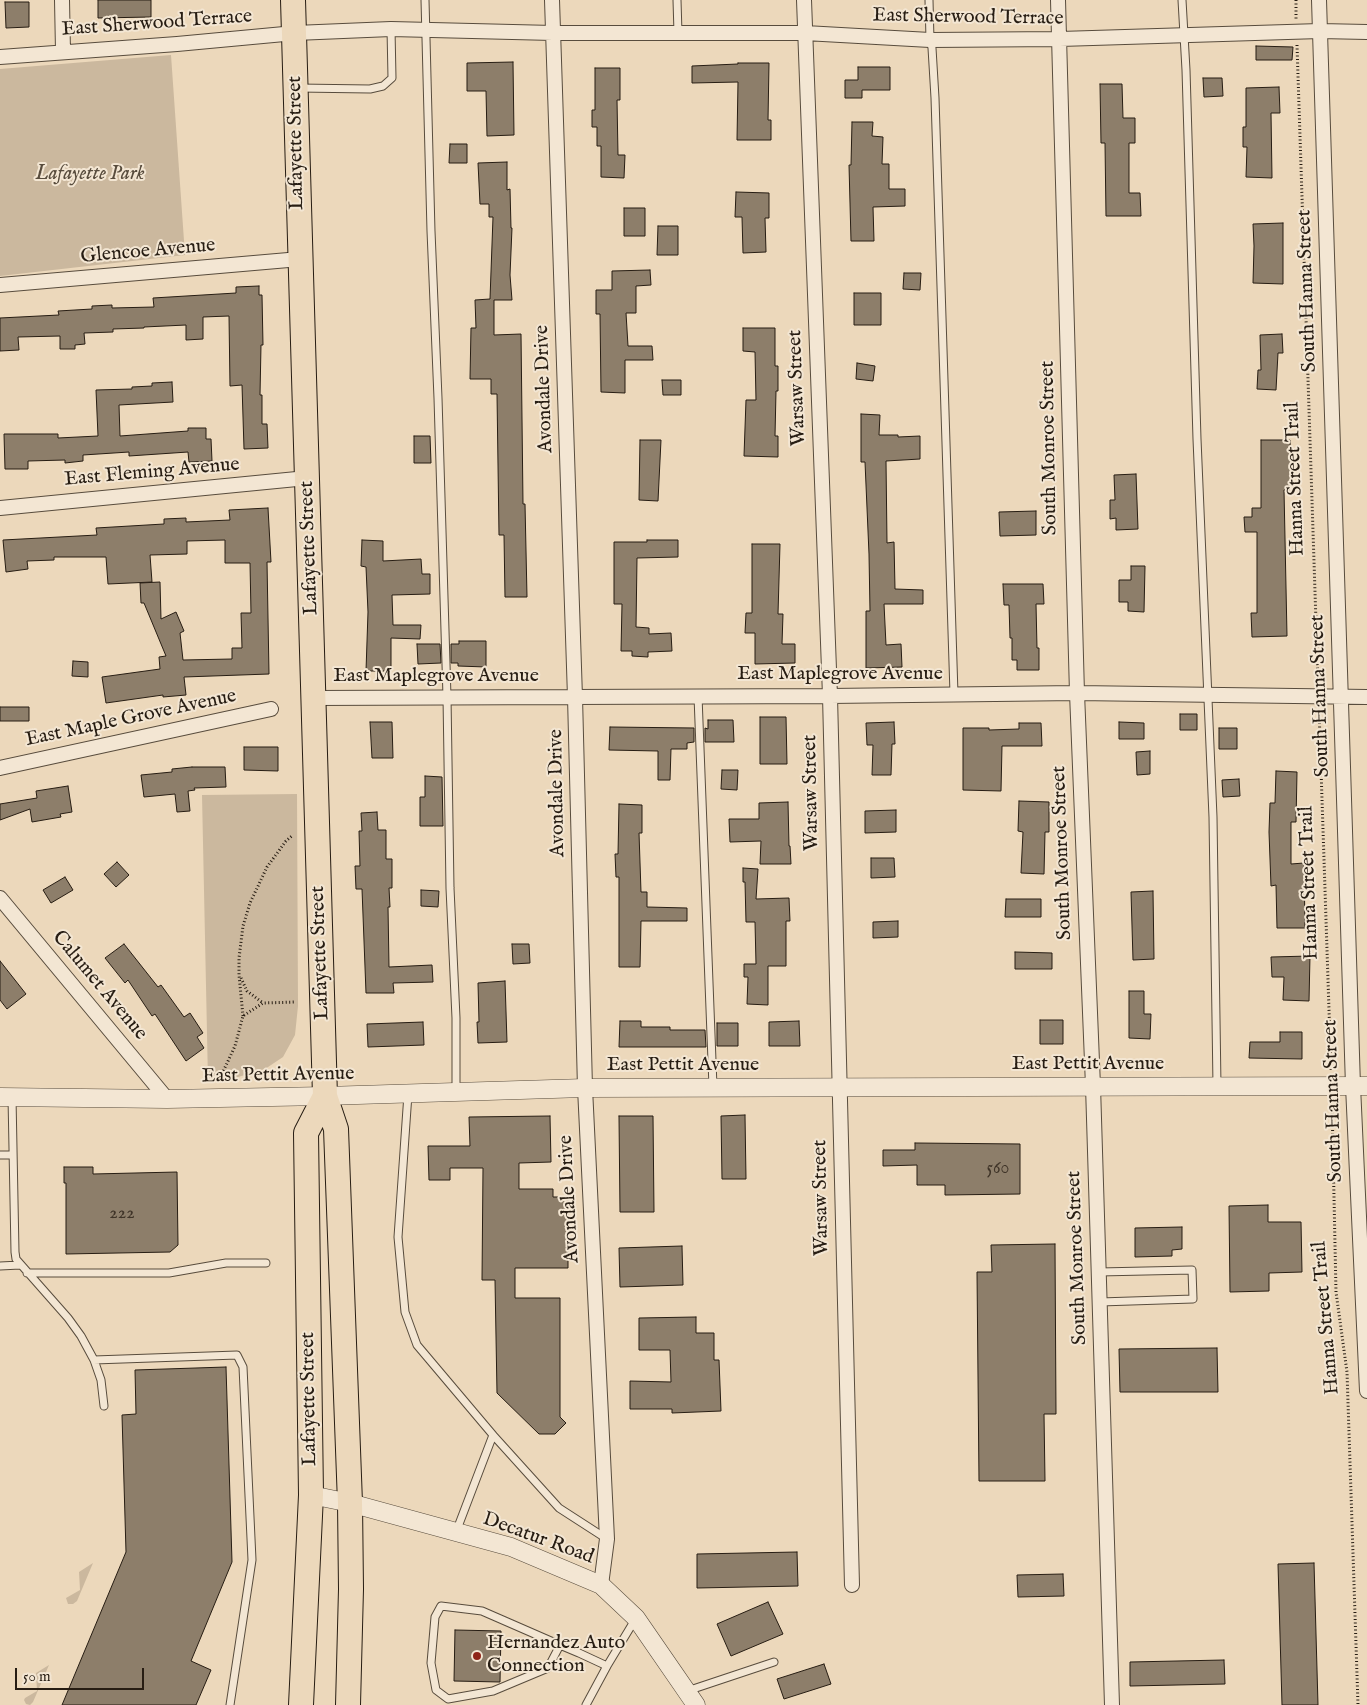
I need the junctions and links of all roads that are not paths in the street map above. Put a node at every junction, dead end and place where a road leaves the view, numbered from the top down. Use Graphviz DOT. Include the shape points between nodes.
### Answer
graph roads {
  1 [pos="62,0"];
  2 [pos="293,0"];
  3 [pos="425,0"];
  4 [pos="552,0"];
  5 [pos="677,0"];
  6 [pos="804,0"];
  7 [pos="929,0"];
  8 [pos="1058,0"];
  9 [pos="1182,0"];
  10 [pos="1319,0"];
  11 [pos="391,29"];
  12 [pos="426,30"];
  13 [pos="1320,31"];
  14 [pos="1367,32"];
  15 [pos="295,33"];
  16 [pos="553,33"];
  17 [pos="678,34"];
  18 [pos="805,34"];
  19 [pos="1183,36"];
  20 [pos="1060,39"];
  21 [pos="930,40"];
  22 [pos="63,51"];
  23 [pos="0,57"];
  24 [pos="295,88"];
  25 [pos="300,259"];
  26 [pos="0,285"];
  27 [pos="307,478"];
  28 [pos="0,508"];
  29 [pos="1077,693"];
  30 [pos="954,694"];
  31 [pos="1207,694"];
  32 [pos="698,696"];
  33 [pos="830,696"];
  34 [pos="447,697"];
  35 [pos="575,697"];
  36 [pos="1341,697"];
  37 [pos="1367,697"];
  38 [pos="314,698"];
  39 [pos="271,709"];
  40 [pos="0,768"];
  41 [pos="0,898"];
  42 [pos="840,1086"];
  43 [pos="1093,1086"];
  44 [pos="1217,1086"];
  45 [pos="1360,1086"];
  46 [pos="713,1087"];
  47 [pos="585,1088"];
  48 [pos="456,1092"];
  49 [pos="408,1094"];
  50 [pos="325,1096"];
  51 [pos="6,1097"];
  52 [pos="167,1099"];
  53 [pos="0,1155"];
  54 [pos="12,1155"];
  55 [pos="266,1263"];
  56 [pos="20,1265"];
  57 [pos="0,1266"];
  58 [pos="1099,1272"];
  59 [pos="28,1273"];
  60 [pos="1100,1302"];
  61 [pos="1366,1352"];
  62 [pos="94,1360"];
  63 [pos="1367,1390"];
  64 [pos="104,1406"];
  65 [pos="493,1435"];
  66 [pos="311,1495"];
  67 [pos="350,1503"];
  68 [pos="456,1532"];
  69 [pos="607,1540"];
  70 [pos="601,1585"];
  71 [pos="852,1585"];
  72 [pos="636,1618"];
  73 [pos="560,1645"];
  74 [pos="774,1662"];
  75 [pos="607,1666"];
  76 [pos="692,1698"];
  77 [pos="230,1705"];
  78 [pos="301,1705"];
  79 [pos="348,1705"];
  80 [pos="586,1705"];
  81 [pos="1112,1705"];
  1 -- 22 [label="street"];
  2 -- 15 [label="highway, Lafayette Street"];
  3 -- 12 [label="lane"];
  4 -- 16 [label="street, Avondale Drive"];
  5 -- 17 [label="lane"];
  6 -- 18 [label="street, Warsaw Street"];
  7 -- 21 [label="lane"];
  8 -- 20 [label="street, South Monroe Street"];
  9 -- 19 [label="lane"];
  10 -- 13 [label="street, South Hanna Street"];
  11 -- 12 [label="street, East Sherwood Terrace"];
  11 -- 15 [label="street, East Sherwood Terrace"];
  11 -- 24 [label="lane" via="392,78 383,86 370,89"];
  12 -- 16 [label="street, East Sherwood Terrace"];
  12 -- 34 [label="lane"];
  13 -- 14 [label="street, East Sherwood Terrace"];
  13 -- 19 [label="street, East Sherwood Terrace"];
  13 -- 36 [label="street, South Hanna Street"];
  15 -- 22 [label="street, East Sherwood Terrace"];
  15 -- 24 [label="highway, Lafayette Street"];
  16 -- 17 [label="street, East Sherwood Terrace"];
  16 -- 35 [label="street, Avondale Drive"];
  17 -- 18 [label="street, East Sherwood Terrace"];
  18 -- 21 [label="street, East Sherwood Terrace"];
  18 -- 33 [label="street, Warsaw Street"];
  19 -- 20 [label="street, East Sherwood Terrace"];
  19 -- 31 [label="lane"];
  20 -- 21 [label="street, East Sherwood Terrace"];
  20 -- 29 [label="street, South Monroe Street"];
  21 -- 30 [label="lane" via="935,98"];
  22 -- 23 [label="street, East Sherwood Terrace"];
  24 -- 25 [label="highway, Lafayette Street"];
  25 -- 26 [label="street, Glencoe Avenue"];
  25 -- 27 [label="highway, Lafayette Street"];
  27 -- 28 [label="street, East Fleming Avenue"];
  27 -- 38 [label="highway, Lafayette Street"];
  29 -- 30 [label="street, East Maplegrove Avenue"];
  29 -- 31 [label="street, East Maplegrove Avenue"];
  29 -- 43 [label="street, South Monroe Street"];
  30 -- 33 [label="street, East Maplegrove Avenue"];
  31 -- 36 [label="street, East Maplegrove Avenue"];
  31 -- 44 [label="lane" via="1215,906"];
  32 -- 33 [label="street, East Maplegrove Avenue"];
  32 -- 35 [label="street, East Maplegrove Avenue"];
  32 -- 46 [label="lane"];
  33 -- 42 [label="street, Warsaw Street"];
  34 -- 35 [label="street, East Maplegrove Avenue"];
  34 -- 38 [label="street, East Maplegrove Avenue"];
  34 -- 48 [label="lane"];
  35 -- 47 [label="street, Avondale Drive"];
  36 -- 37 [label="street, East Maplegrove Avenue"];
  36 -- 45 [label="street, South Hanna Street"];
  38 -- 50 [label="highway, Lafayette Street"];
  39 -- 40 [label="street, East Maple Grove Avenue"];
  41 -- 52 [label="street, Calumet Avenue"];
  42 -- 43 [label="street, East Pettit Avenue"];
  42 -- 46 [label="street, East Pettit Avenue"];
  42 -- 71 [label="street, Warsaw Street"];
  43 -- 44 [label="street, East Pettit Avenue"];
  43 -- 58 [label="street, South Monroe Street"];
  44 -- 45 [label="street, East Pettit Avenue"];
  45 -- 61 [label="street, South Hanna Street"];
  46 -- 47 [label="street, East Pettit Avenue"];
  47 -- 48 [label="street, East Pettit Avenue"];
  47 -- 69 [label="street, Avondale Drive"];
  48 -- 49 [label="street, East Pettit Avenue"];
  49 -- 50 [label="street, East Pettit Avenue"];
  49 -- 65 [label="lane" via="398,1237 405,1312 417,1345"];
  50 -- 52 [label="street, East Pettit Avenue"];
  50 -- 66 [label="highway, Lafayette Street" via="306,1133"];
  50 -- 67 [label="highway, Lafayette Street" via="336,1129"];
  51 -- 52 [label="street, East Pettit Avenue"];
  51 -- 54 [label="lane"];
  53 -- 54 [label="lane"];
  54 -- 56 [label="lane" via="14,1252"];
  55 -- 59 [label="lane" via="226,1264 169,1272"];
  56 -- 57 [label="lane"];
  56 -- 59 [label="lane"];
  58 -- 60 [label="street, South Monroe Street"];
  58 -- 60 [label="lane" via="1192,1270 1192,1299"];
  59 -- 62 [label="lane" via="68,1318"];
  60 -- 81 [label="street, South Monroe Street"];
  61 -- 63 [label="street, South Hanna Street"];
  62 -- 64 [label="lane" via="101,1380"];
  62 -- 77 [label="lane" via="237,1355 243,1367 252,1560"];
  65 -- 68 [label="lane"];
  65 -- 69 [label="lane" via="559,1508"];
  66 -- 67 [label="street, Decatur Road"];
  66 -- 78 [label="highway, Lafayette Street"];
  67 -- 68 [label="street, Decatur Road"];
  67 -- 79 [label="highway, Lafayette Street"];
  68 -- 70 [label="street, Decatur Road" via="511,1547"];
  69 -- 70 [label="street, Avondale Drive"];
  70 -- 72 [label="street, Decatur Road"];
  72 -- 75 [label="lane"];
  72 -- 76 [label="street, Decatur Road"];
  73 -- 73 [label="lane" via="482,1611 441,1606 435,1617 432,1663 436,1690 448,1699 493,1692 548,1668"];
  73 -- 75 [label="lane"];
  74 -- 76 [label="lane"];
  75 -- 80 [label="lane"];
}
